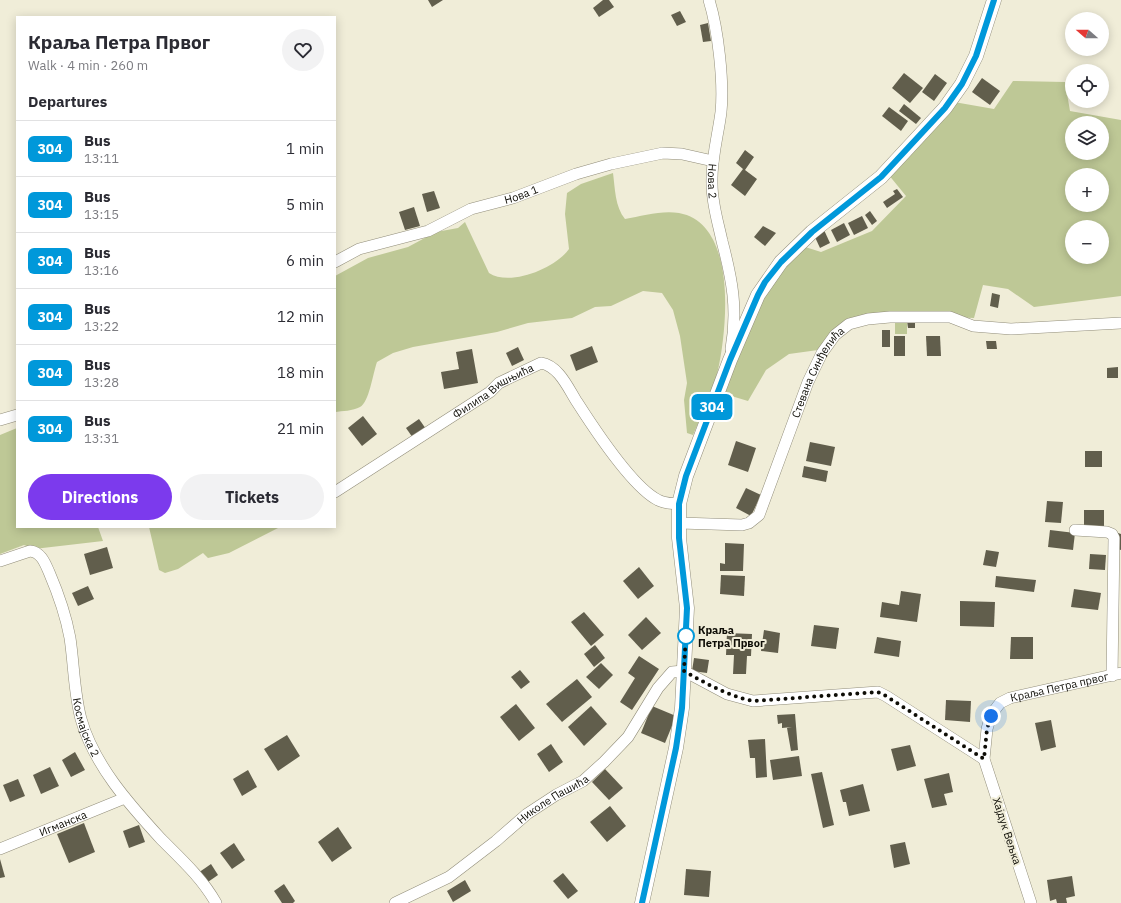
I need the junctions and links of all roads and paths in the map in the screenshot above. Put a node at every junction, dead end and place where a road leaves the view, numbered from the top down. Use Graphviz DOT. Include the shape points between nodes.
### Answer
graph roads {
  1 [pos="709,0"];
  2 [pos="994,0"];
  3 [pos="713,161"];
  4 [pos="336,261"];
  5 [pos="1121,323"];
  6 [pos="730,360"];
  7 [pos="16,415"];
  8 [pos="0,420"];
  9 [pos="336,491"];
  10 [pos="679,504"];
  11 [pos="680,523"];
  12 [pos="1075,530"];
  13 [pos="0,561"];
  14 [pos="684,671"];
  15 [pos="1117,674"];
  16 [pos="984,759"];
  17 [pos="125,798"];
  18 [pos="0,849"];
  19 [pos="216,903"];
  20 [pos="395,903"];
  21 [pos="642,903"];
  22 [pos="1031,903"];
  1 -- 3 [label="street, Нова 2" via="718,42 721,85 721,109"];
  2 -- 6 [label="street" via="976,56 962,84 945,108 881,177 812,232 781,262 758,295"];
  3 -- 4 [label="street, Нова 1" via="682,154 663,153 611,164 576,174 513,198 471,209 428,231 359,249"];
  3 -- 6 [label="street, Нова 2" via="714,206 728,263 735,319"];
  5 -- 11 [label="street, Стевана Синђелића" via="1011,329 973,326 950,317 890,317 849,324 835,335 810,376 759,515 750,523 742,525"];
  6 -- 10 [label="street" via="686,476"];
  7 -- 8 [label="street"];
  9 -- 10 [label="street, Филипа Вишњића" via="490,392 499,383 541,363 556,371 594,428 642,488 658,500"];
  10 -- 11 [label="street"];
  11 -- 14 [label="street" via="679,538 687,608"];
  12 -- 15 [label="street" via="1107,532 1114,538"];
  13 -- 17 [label="street, Космајска 2" via="30,551 38,553 45,563 65,617 78,709 86,736"];
  14 -- 16 [label="street" via="727,694 753,701 878,692"];
  14 -- 20 [label="street, Николе Пашића" via="672,672 668,676 628,737 583,781 527,814 449,877"];
  14 -- 21 [label="street" via="676,748"];
  15 -- 16 [label="street, Краља Петра првог" via="1010,698 1000,703 991,716 987,729"];
  16 -- 22 [label="street, Хајдук Вељка"];
  17 -- 18 [label="street, Игманска"];
  17 -- 19 [label="street, Космајска 2" via="195,873"];
}
